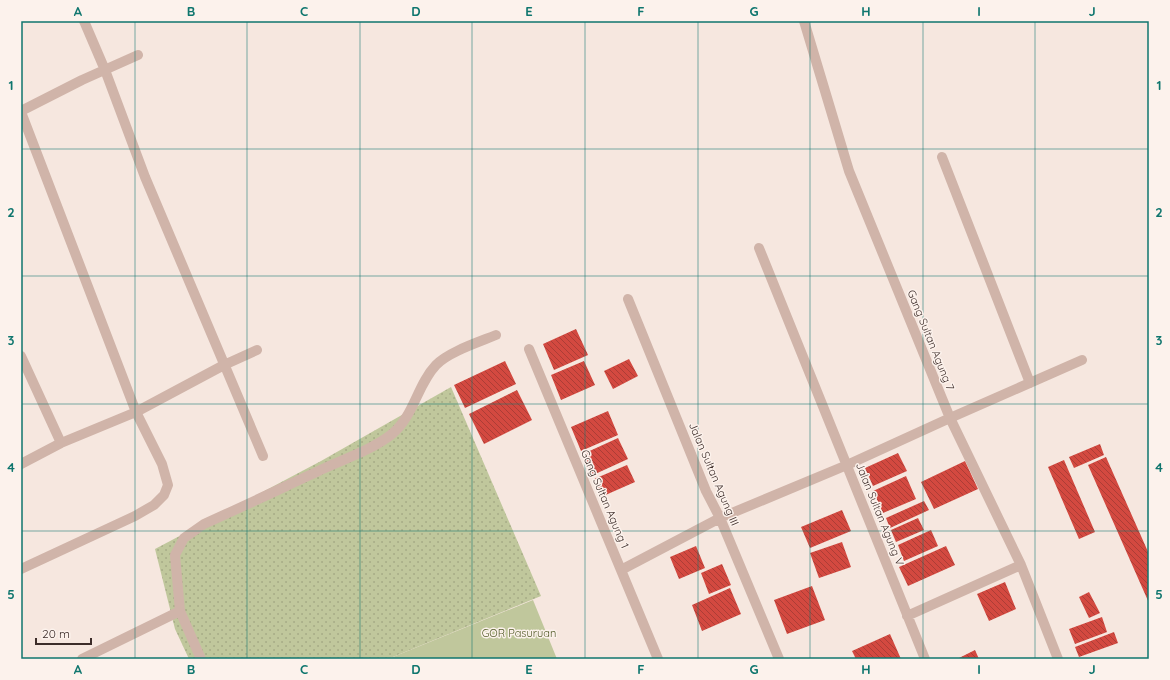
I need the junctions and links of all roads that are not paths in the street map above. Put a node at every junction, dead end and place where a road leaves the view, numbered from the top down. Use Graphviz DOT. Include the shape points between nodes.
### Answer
graph roads {
  1 [pos="84,21"];
  2 [pos="804,21"];
  3 [pos="138,55"];
  4 [pos="105,70"];
  5 [pos="21,111"];
  6 [pos="942,157"];
  7 [pos="760,248"];
  8 [pos="628,299"];
  9 [pos="496,335"];
  10 [pos="529,349"];
  11 [pos="257,350"];
  12 [pos="1082,360"];
  13 [pos="22,362"];
  14 [pos="224,365"];
  15 [pos="1030,383"];
  16 [pos="136,412"];
  17 [pos="950,418"];
  18 [pos="61,443"];
  19 [pos="263,456"];
  20 [pos="21,464"];
  21 [pos="847,465"];
  22 [pos="720,518"];
  23 [pos="1021,565"];
  24 [pos="21,569"];
  25 [pos="621,570"];
  26 [pos="177,613"];
  27 [pos="907,616"];
  28 [pos="82,659"];
  29 [pos="201,659"];
  30 [pos="658,659"];
  31 [pos="779,659"];
  32 [pos="925,659"];
  33 [pos="1058,659"];
  1 -- 4 [label="street"];
  2 -- 17 [label="street, Gang Sultan Agung 7" via="849,171"];
  3 -- 4 [label="street"];
  4 -- 5 [label="street"];
  4 -- 14 [label="street" via="145,177"];
  5 -- 16 [label="street"];
  6 -- 15 [label="street"];
  7 -- 21 [label="street, Jalan Sultan Agung V"];
  8 -- 22 [label="street, Jalan Sultan Agung III" via="706,491"];
  9 -- 26 [label="street" via="449,355 437,364 429,374 408,416 391,435 204,524 184,538 175,556"];
  10 -- 25 [label="street, Gang Sultan Agung 1"];
  11 -- 14 [label="street"];
  12 -- 15 [label="street"];
  13 -- 18 [label="street"];
  14 -- 16 [label="street"];
  14 -- 19 [label="street"];
  15 -- 17 [label="street"];
  16 -- 18 [label="street"];
  16 -- 24 [label="street" via="162,464 168,485 164,495 154,505 135,516"];
  17 -- 21 [label="street"];
  17 -- 23 [label="street, Gang Sultan Agung 7"];
  18 -- 20 [label="street"];
  21 -- 22 [label="street"];
  21 -- 27 [label="street, Jalan Sultan Agung V"];
  22 -- 25 [label="street"];
  22 -- 31 [label="street, Jalan Sultan Agung III"];
  23 -- 27 [label="street"];
  23 -- 33 [label="street, Gang Sultan Agung 7"];
  25 -- 30 [label="street, Gang Sultan Agung 1"];
  26 -- 28 [label="street"];
  26 -- 29 [label="street"];
  27 -- 32 [label="street, Jalan Sultan Agung V"];
}
